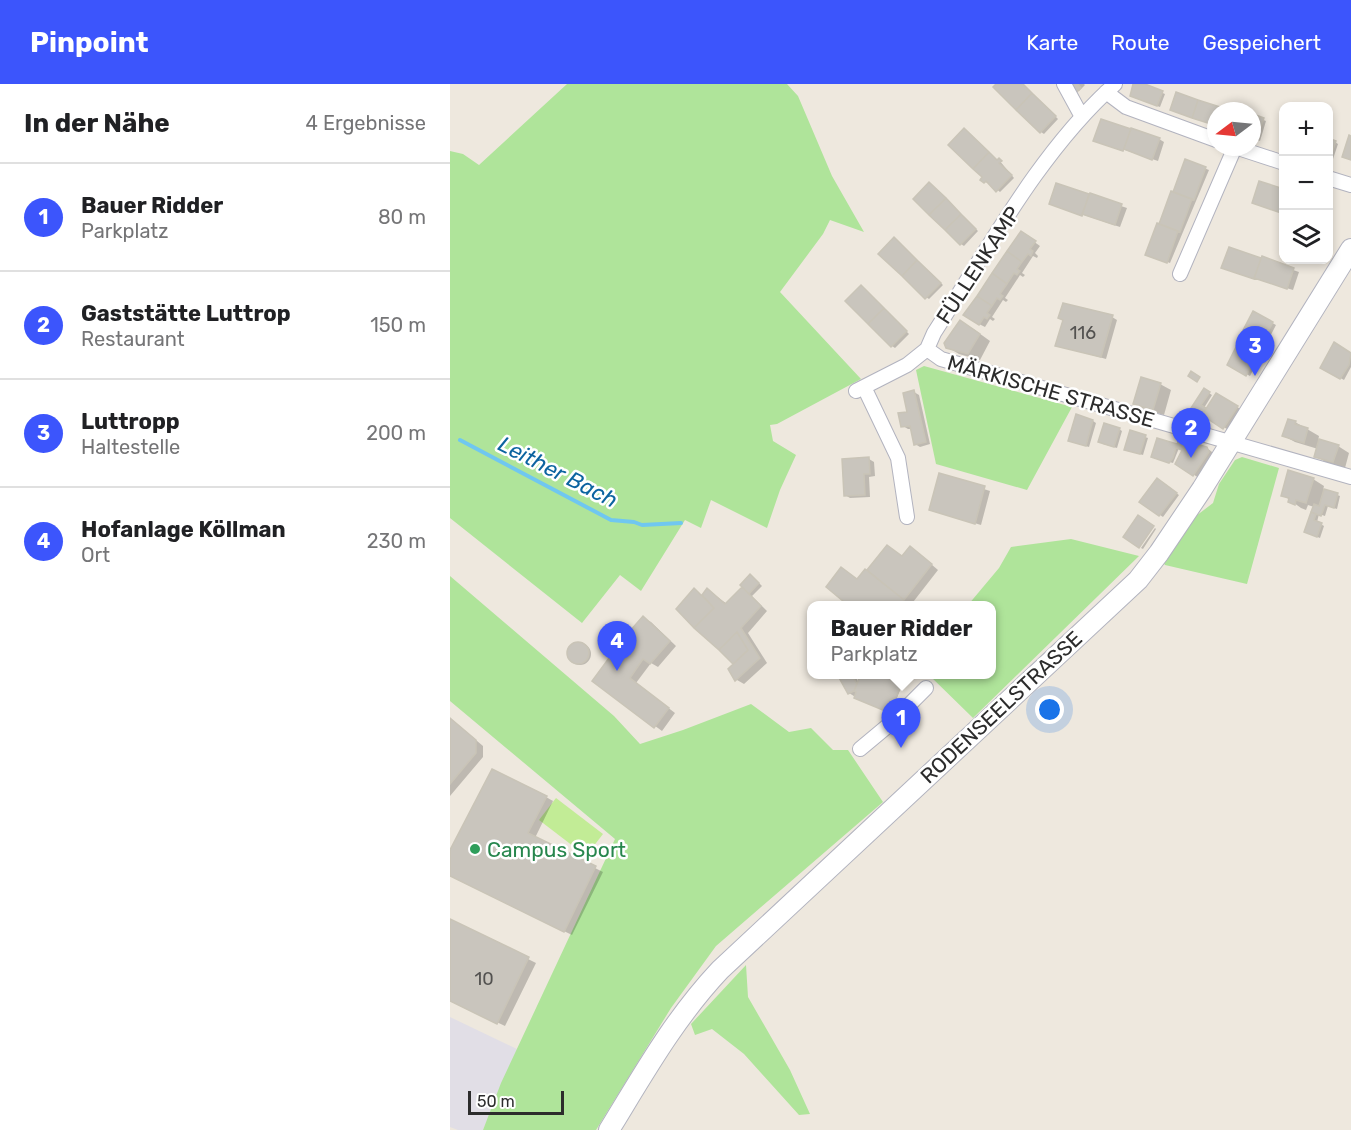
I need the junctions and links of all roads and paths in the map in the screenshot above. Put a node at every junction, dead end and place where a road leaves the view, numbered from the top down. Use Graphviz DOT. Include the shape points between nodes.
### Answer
graph roads {
  1 [pos="1064,84"];
  2 [pos="1111,88"];
  3 [pos="1082,117"];
  4 [pos="1207,137"];
  5 [pos="1261,155"];
  6 [pos="1231,156"];
  7 [pos="1279,161"];
  8 [pos="1333,179"];
  9 [pos="1351,185"];
  10 [pos="1351,249"];
  11 [pos="1180,274"];
  12 [pos="927,349"];
  13 [pos="1230,442"];
  14 [pos="1351,477"];
  15 [pos="907,517"];
  16 [pos="926,688"];
  17 [pos="860,749"];
  18 [pos="609,1130"];
  1 -- 3 [label="street"];
  2 -- 3 [label="street, FÜLLENKAMP"];
  2 -- 4 [label="street" via="1125,107"];
  3 -- 12 [label="street, FÜLLENKAMP" via="1049,156"];
  5 -- 7 [label="street"];
  6 -- 11 [label="street"];
  8 -- 9 [label="street"];
  10 -- 13 [label="main road, RODENSEELSTRASSE"];
  12 -- 13 [label="street, MÄRKISCHE STRASSE" via="941,360"];
  12 -- 15 [label="street, FÜLLENKAMP" via="860,389 898,458"];
  13 -- 14 [label="street, MÄRKISCHE STRASSE"];
  13 -- 18 [label="main road, RODENSEELSTRASSE" via="1159,554 1138,580 697,995 669,1032"];
  16 -- 17 [label="street"];
}
